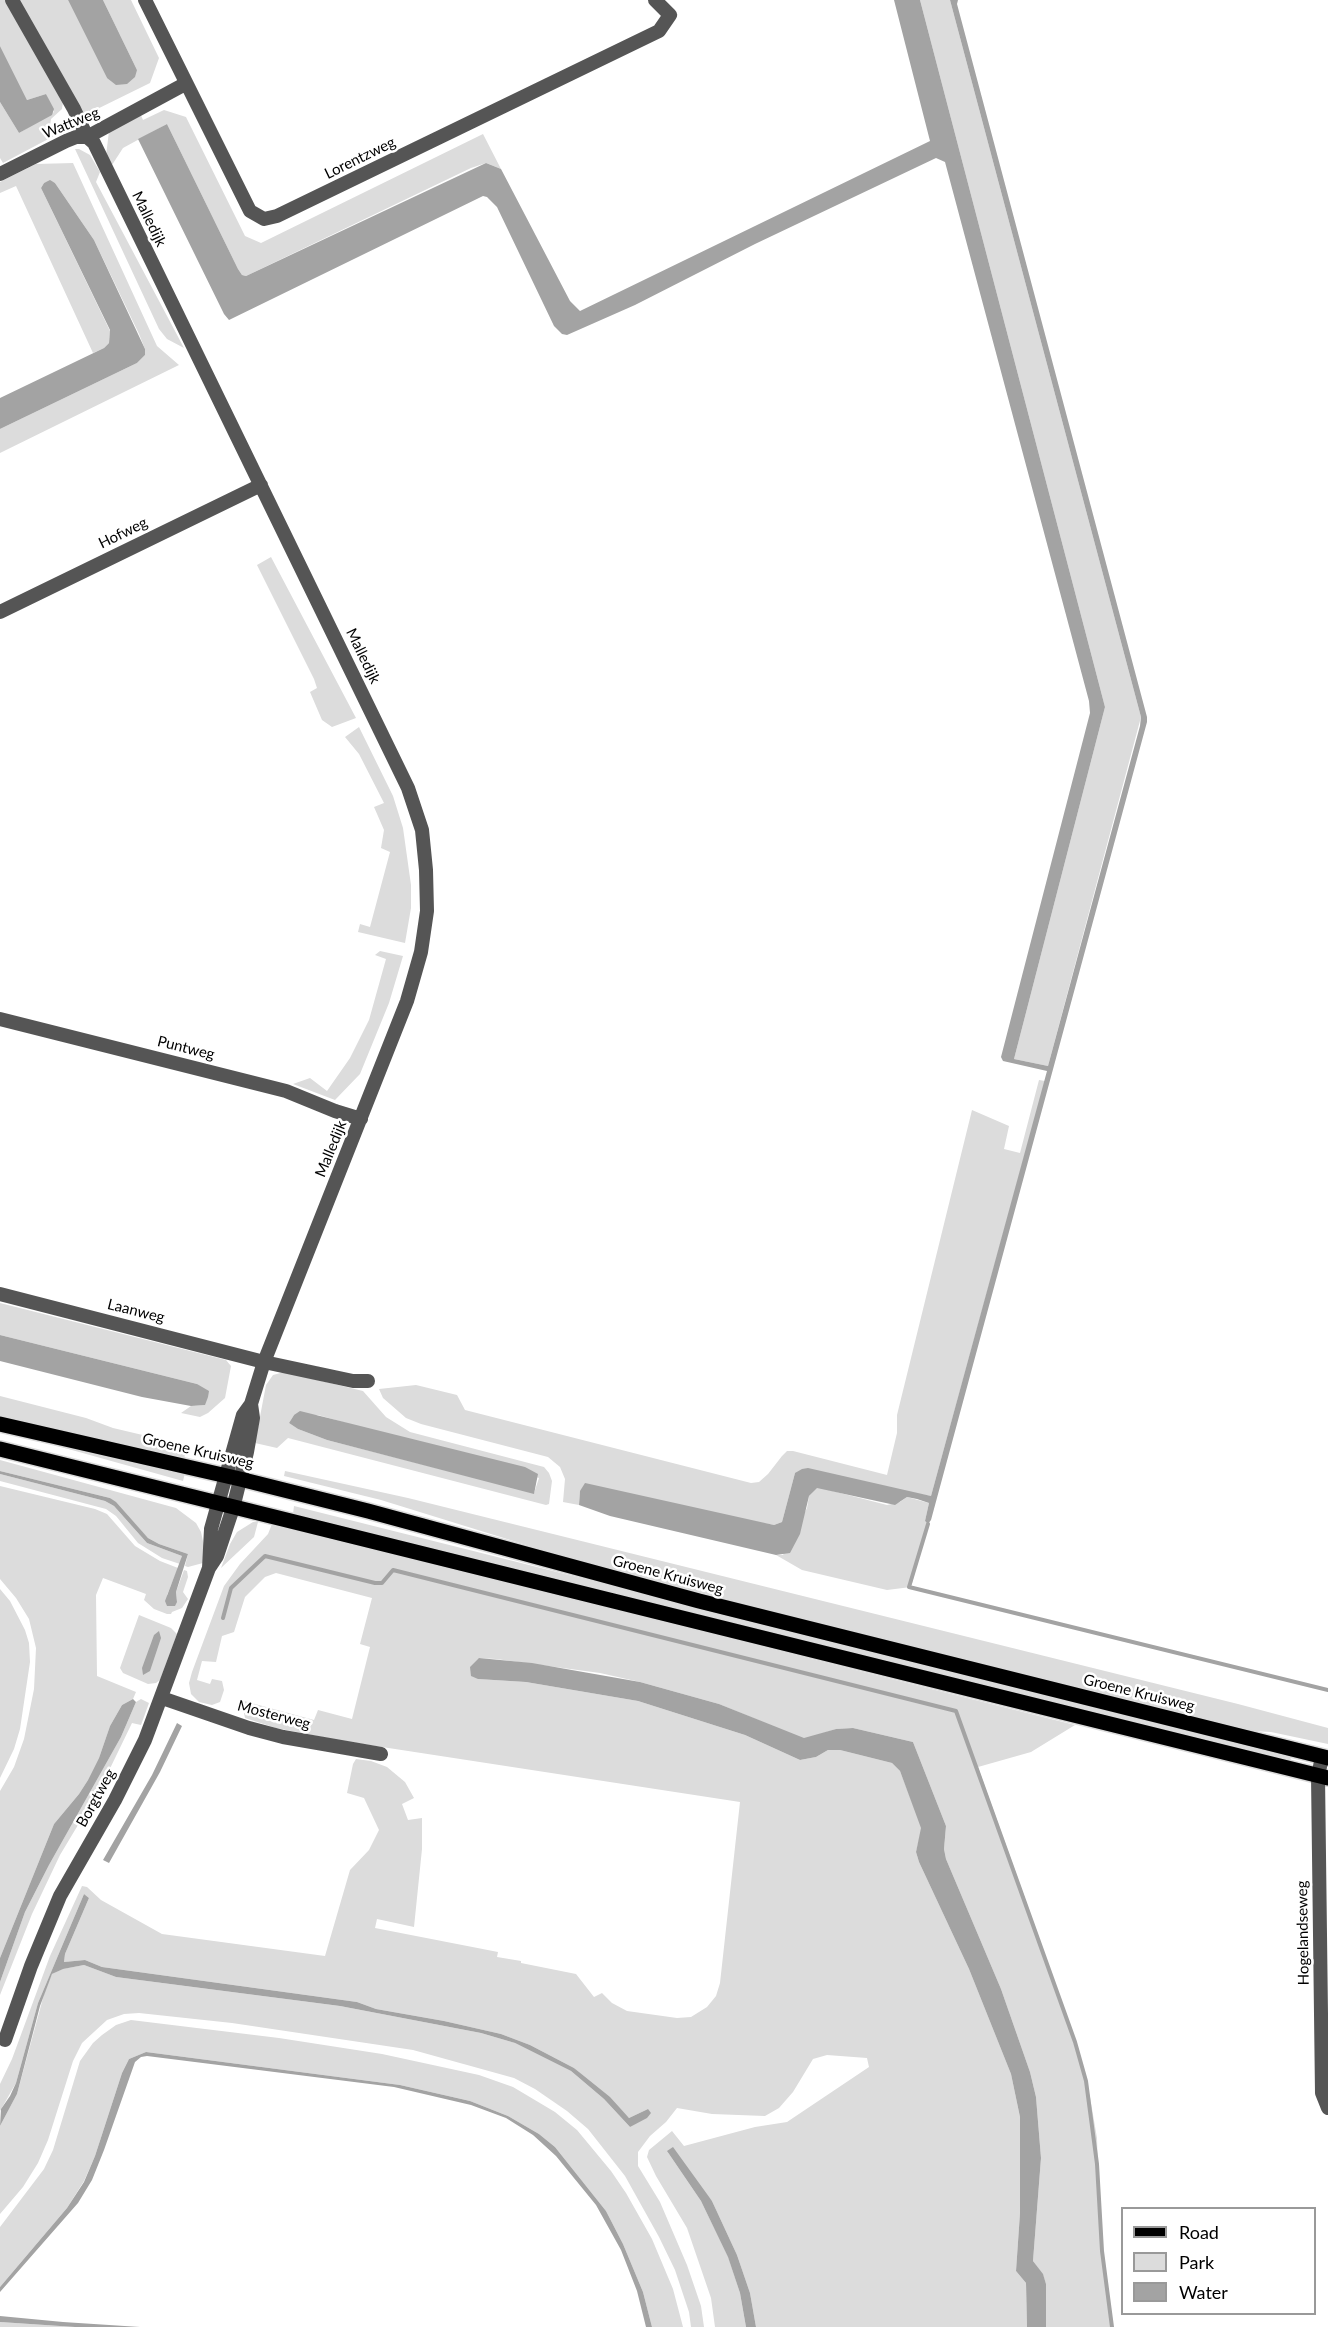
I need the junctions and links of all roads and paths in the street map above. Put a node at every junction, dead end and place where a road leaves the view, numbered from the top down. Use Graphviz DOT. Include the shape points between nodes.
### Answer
graph roads {
  1 [pos="12,0"];
  2 [pos="145,0"];
  3 [pos="655,0"];
  4 [pos="185,84"];
  5 [pos="87,137"];
  6 [pos="0,174"];
  7 [pos="261,485"];
  8 [pos="0,612"];
  9 [pos="0,1018"];
  10 [pos="361,1119"];
  11 [pos="0,1294"];
  12 [pos="264,1362"];
  13 [pos="368,1381"];
  14 [pos="0,1424"];
  15 [pos="0,1449"];
  16 [pos="233,1477"];
  17 [pos="225,1506"];
  18 [pos="162,1698"];
  19 [pos="381,1754"];
  20 [pos="1325,1758"];
  21 [pos="1323,1777"];
  22 [pos="5,2040"];
  23 [pos="1328,2108"];
  1 -- 5 [label="street, Malledijk"];
  2 -- 4 [label="street, Lorentzweg"];
  3 -- 4 [label="street, Lorentzweg" via="670,15 659,31 264,219 250,211"];
  4 -- 5 [label="street, Wattweg"];
  5 -- 6 [label="street, Wattweg" via="66,141"];
  5 -- 7 [label="street, Malledijk" via="94,143"];
  7 -- 8 [label="street, Hofweg"];
  7 -- 10 [label="street, Malledijk" via="408,788 422,830 427,911 421,952 407,1001"];
  9 -- 10 [label="street, Puntweg" via="286,1091"];
  10 -- 12 [label="street, Malledijk"];
  11 -- 12 [label="street, Laanweg"];
  12 -- 13 [label="street"];
  12 -- 16 [label="street, Malledijk" via="251,1404 243,1415"];
  14 -- 16 [label="main road, Groene Kruisweg"];
  15 -- 17 [label="main road"];
  16 -- 17 [label="street, Malledijk"];
  16 -- 20 [label="main road, Groene Kruisweg" via="677,1596"];
  17 -- 18 [label="street, Borgtweg" via="217,1556"];
  17 -- 21 [label="main road"];
  18 -- 19 [label="street, Mosterweg" via="283,1737"];
  18 -- 22 [label="street, Borgtweg" via="115,1800 60,1896"];
  20 -- 21 [label="street, Hogelandseweg"];
  21 -- 23 [label="street, Hogelandseweg" via="1322,2093"];
}
